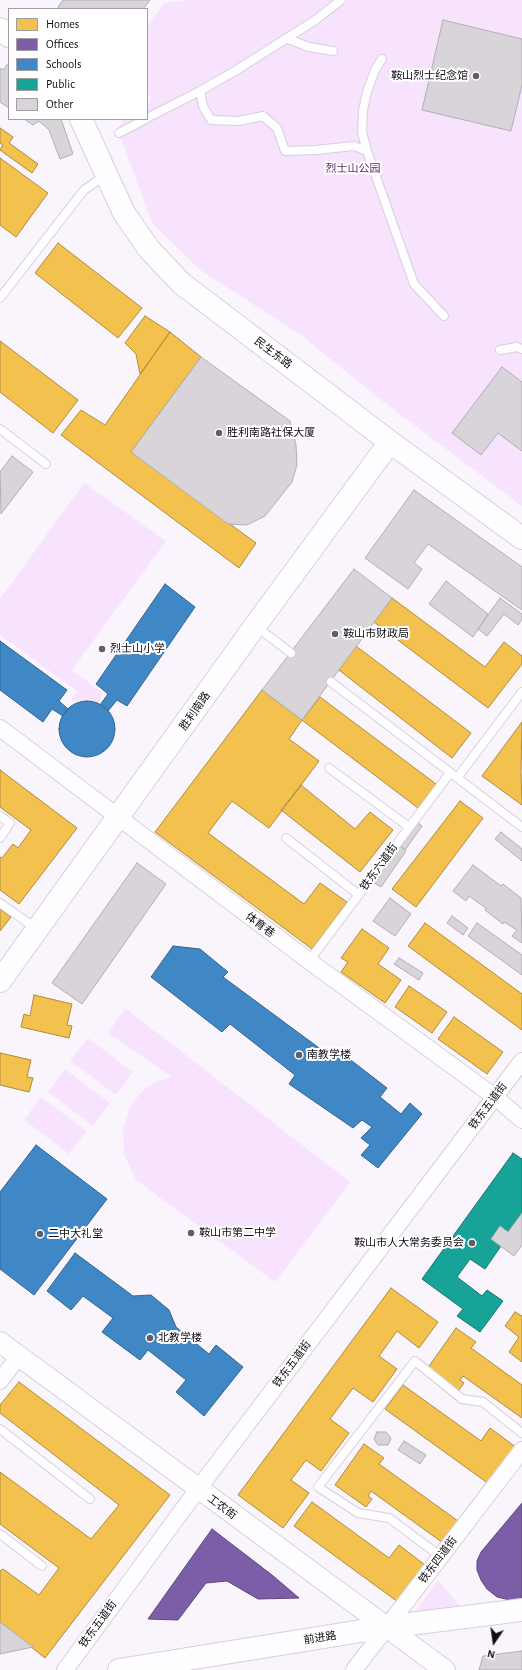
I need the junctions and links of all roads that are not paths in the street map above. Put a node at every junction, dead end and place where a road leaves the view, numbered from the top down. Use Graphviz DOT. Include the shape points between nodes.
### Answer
graph roads {
  1 [pos="341,0"];
  2 [pos="0,29"];
  3 [pos="8,35"];
  4 [pos="288,39"];
  5 [pos="333,51"];
  6 [pos="382,59"];
  7 [pos="200,91"];
  8 [pos="148,118"];
  9 [pos="82,120"];
  10 [pos="144,120"];
  11 [pos="119,133"];
  12 [pos="367,151"];
  13 [pos="107,175"];
  14 [pos="0,298"];
  15 [pos="444,316"];
  16 [pos="522,349"];
  17 [pos="500,350"];
  18 [pos="0,429"];
  19 [pos="390,442"];
  20 [pos="46,464"];
  21 [pos="522,538"];
  22 [pos="255,626"];
  23 [pos="291,653"];
  24 [pos="331,682"];
  25 [pos="522,692"];
  26 [pos="0,728"];
  27 [pos="329,768"];
  28 [pos="450,773"];
  29 [pos="457,778"];
  30 [pos="0,816"];
  31 [pos="119,817"];
  32 [pos="409,827"];
  33 [pos="522,828"];
  34 [pos="0,838"];
  35 [pos="286,838"];
  36 [pos="359,895"];
  37 [pos="0,903"];
  38 [pos="37,930"];
  39 [pos="309,961"];
  40 [pos="4,971"];
  41 [pos="522,1061"];
  42 [pos="495,1097"];
  43 [pos="522,1120"];
  44 [pos="0,1342"];
  45 [pos="18,1356"];
  46 [pos="0,1381"];
  47 [pos="0,1429"];
  48 [pos="522,1433"];
  49 [pos="522,1450"];
  50 [pos="198,1489"];
  51 [pos="90,1498"];
  52 [pos="0,1534"];
  53 [pos="440,1556"];
  54 [pos="42,1566"];
  55 [pos="522,1610"];
  56 [pos="386,1627"];
  57 [pos="65,1670"];
  58 [pos="118,1670"];
  59 [pos="354,1670"];
  60 [pos="445,1670"];
  1 -- 4 [label="lane"];
  2 -- 3 [label="main road"];
  4 -- 5 [label="lane" via="309,47"];
  4 -- 7 [label="lane"];
  6 -- 12 [label="lane" via="374,70 362,110 362,132"];
  7 -- 8 [label="lane"];
  7 -- 12 [label="lane" via="211,120 239,121 263,116 277,128 285,151 354,146"];
  9 -- 13 [label="main road, 民生东路"];
  10 -- 11 [label="lane"];
  12 -- 15 [label="lane" via="414,284"];
  13 -- 14 [label="lane" via="84,190"];
  13 -- 19 [label="main road, 民生东路" via="124,213 149,249 181,283"];
  16 -- 17 [label="lane" via="517,347"];
  18 -- 20 [label="lane"];
  19 -- 21 [label="main road, 民生东路"];
  19 -- 22 [label="main road, 胜利南路"];
  22 -- 23 [label="lane"];
  22 -- 31 [label="main road, 胜利南路"];
  24 -- 28 [label="lane"];
  25 -- 29 [label="lane"];
  26 -- 31 [label="street, 体育巷"];
  27 -- 32 [label="lane"];
  28 -- 29 [label="lane"];
  28 -- 32 [label="lane, 铁东六道街"];
  29 -- 33 [label="lane"];
  30 -- 34 [label="lane" via="10,823"];
  31 -- 38 [label="main road, 胜利南路"];
  31 -- 39 [label="street, 体育巷"];
  32 -- 36 [label="lane, 铁东六道街"];
  35 -- 36 [label="lane"];
  36 -- 39 [label="lane, 铁东六道街"];
  37 -- 38 [label="lane"];
  38 -- 40 [label="main road, 胜利南路"];
  39 -- 42 [label="street, 体育巷"];
  41 -- 42 [label="street, 铁东五道街"];
  42 -- 43 [label="street, 体育巷"];
  42 -- 50 [label="street, 铁东五道街"];
  44 -- 45 [label="street, 工农街"];
  45 -- 46 [label="street"];
  45 -- 50 [label="street, 工农街"];
  47 -- 51 [label="lane"];
  48 -- 53 [label="lane" via="483,1402 462,1399 415,1361 318,1487 358,1512 389,1518"];
  49 -- 53 [label="street, 铁东四道街"];
  50 -- 56 [label="street, 工农街"];
  50 -- 57 [label="street, 铁东五道街"];
  52 -- 54 [label="lane"];
  53 -- 56 [label="street, 铁东四道街"];
  55 -- 56 [label="main road, 前进路"];
  56 -- 58 [label="main road, 前进路"];
  56 -- 59 [label="street, 铁东四道街"];
  56 -- 60 [label="street, 工农街"];
}
